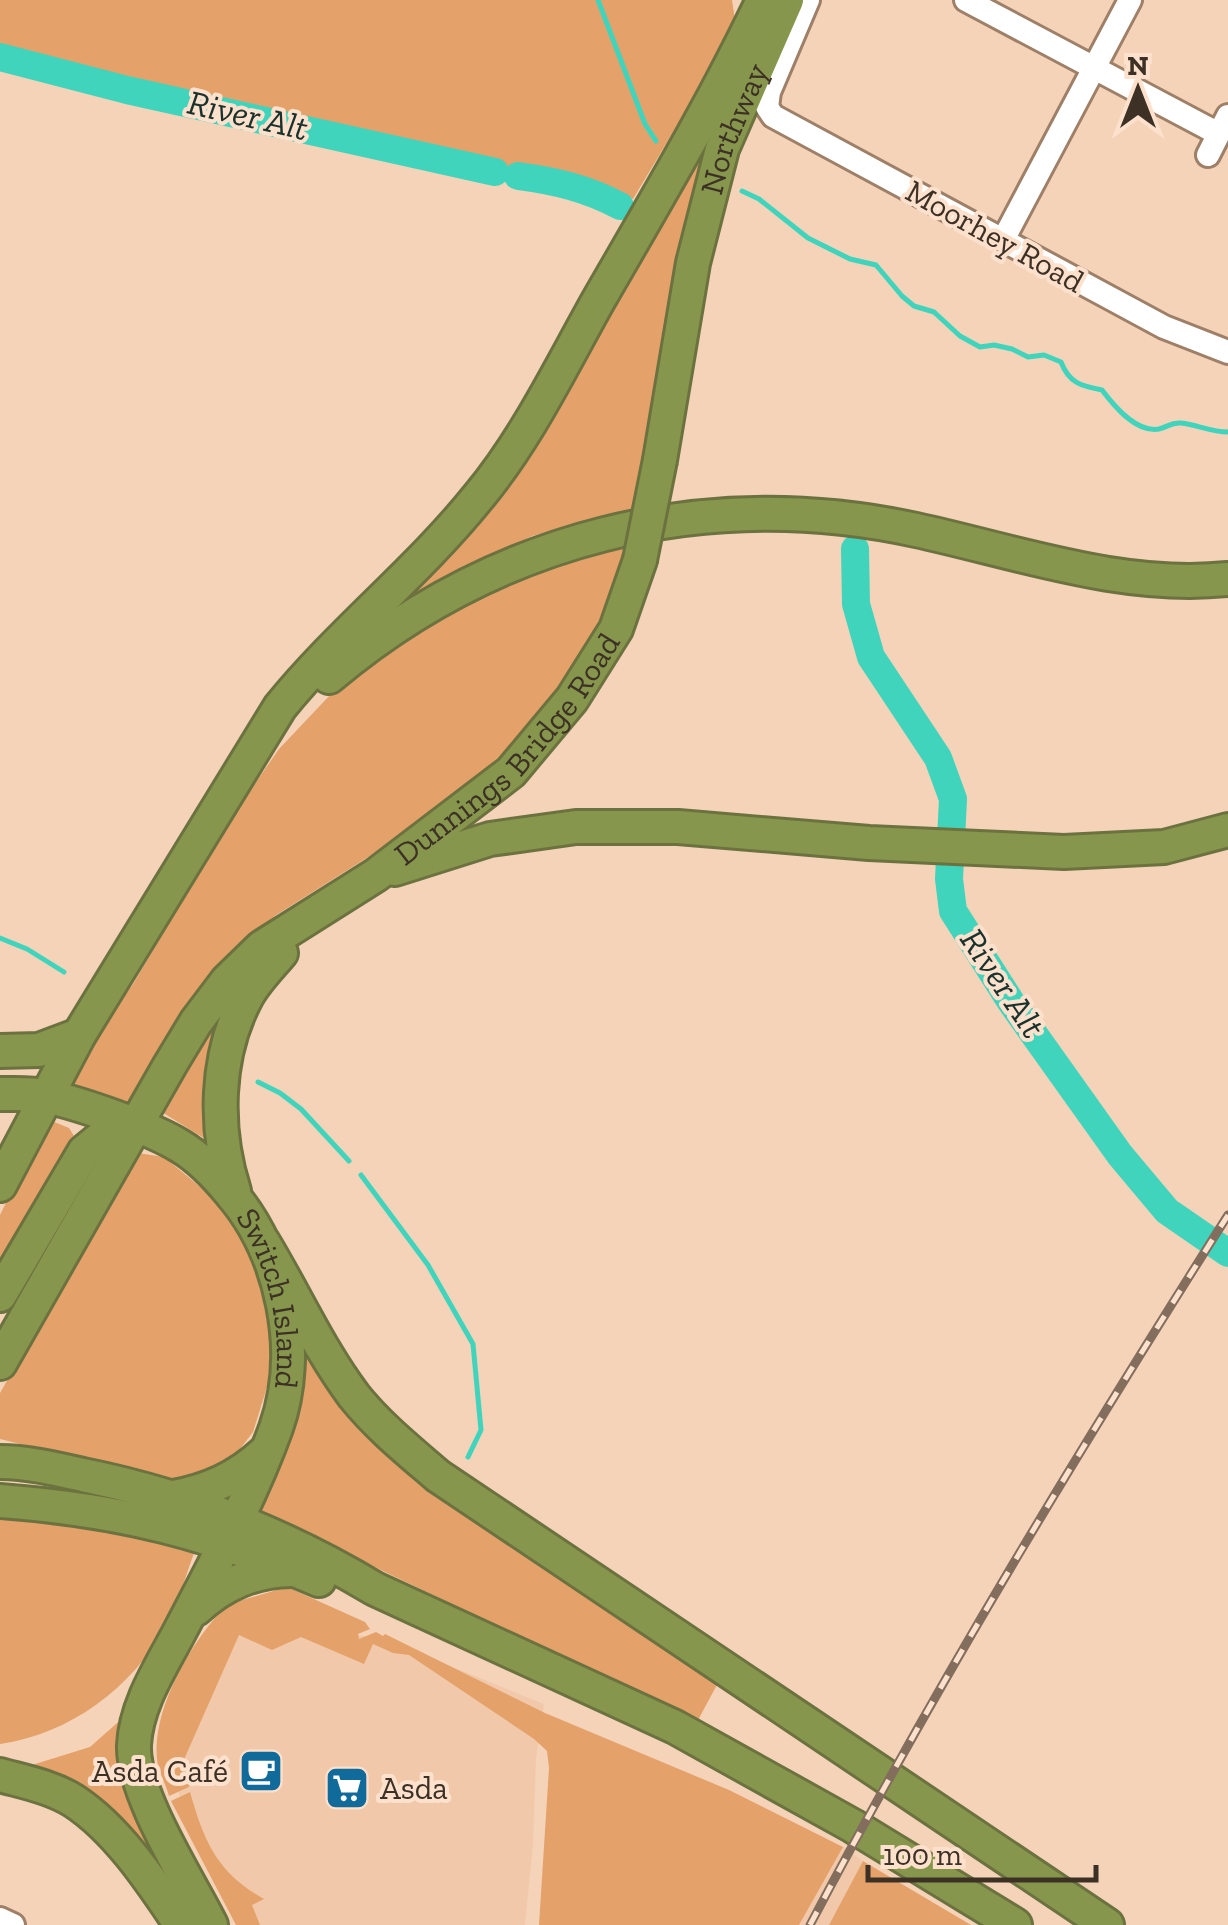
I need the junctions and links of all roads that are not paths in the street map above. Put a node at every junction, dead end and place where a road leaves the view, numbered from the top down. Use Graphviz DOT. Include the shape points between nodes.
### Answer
graph roads {
  1 [pos="763,0"];
  2 [pos="786,0"];
  3 [pos="808,0"];
  4 [pos="1130,0"];
  5 [pos="955,4"];
  6 [pos="1094,68"];
  7 [pos="768,110"];
  8 [pos="1218,135"];
  9 [pos="1003,240"];
  10 [pos="694,262"];
  11 [pos="1228,352"];
  12 [pos="1228,579"];
  13 [pos="256,747"];
  14 [pos="1228,830"];
  15 [pos="376,875"];
  16 [pos="310,919"];
  17 [pos="78,1035"];
  18 [pos="0,1051"];
  19 [pos="0,1094"];
  20 [pos="46,1096"];
  21 [pos="136,1126"];
  22 [pos="104,1153"];
  23 [pos="0,1185"];
  24 [pos="237,1200"];
  25 [pos="263,1242"];
  26 [pos="0,1295"];
  27 [pos="0,1363"];
  28 [pos="265,1452"];
  29 [pos="3,1460"];
  30 [pos="174,1497"];
  31 [pos="0,1501"];
  32 [pos="230,1530"];
  33 [pos="296,1570"];
  34 [pos="375,1588"];
  35 [pos="186,1620"];
  36 [pos="0,1776"];
  37 [pos="181,1925"];
  38 [pos="211,1925"];
  39 [pos="1015,1925"];
  40 [pos="1107,1925"];
  1 -- 13 [label="highway, Northway" via="520,438 447,535 318,660"];
  2 -- 10 [label="highway, Northway" via="722,149"];
  3 -- 7 [label="street, Northway" via="769,92"];
  4 -- 6 [label="street"];
  5 -- 6 [label="street"];
  6 -- 8 [label="street"];
  6 -- 9 [label="street"];
  7 -- 9 [label="street, Moorhey Road"];
  9 -- 11 [label="street, Moorhey Road" via="1164,327"];
  10 -- 15 [label="highway, Dunnings Bridge Road, bridge" via="640,560 616,629 572,699 511,772"];
  12 -- 13 [label="highway" via="1089,570 864,522 770,516 665,520 543,551 436,600 362,649"];
  13 -- 17 [label="highway"];
  14 -- 15 [label="highway" via="1120,852 576,827 490,839"];
  15 -- 16 [label="highway, Dunnings Bridge Road"];
  16 -- 21 [label="highway, Dunnings Bridge Road" via="262,947 227,981"];
  16 -- 24 [label="highway" via="248,994 232,1034 220,1104 225,1163"];
  17 -- 18 [label="highway" via="39,1050"];
  17 -- 20 [label="highway"];
  19 -- 20 [label="highway, Switch Island"];
  20 -- 21 [label="highway, Switch Island"];
  20 -- 22 [label="highway"];
  20 -- 23 [label="highway"];
  21 -- 22 [label="highway"];
  21 -- 24 [label="highway, Switch Island" via="180,1146"];
  22 -- 26 [label="highway" via="66,1180"];
  22 -- 27 [label="highway"];
  24 -- 25 [label="highway, Switch Island"];
  25 -- 28 [label="highway, Switch Island" via="287,1341 284,1397"];
  25 -- 40 [label="highway" via="354,1396 438,1476"];
  28 -- 30 [label="highway" via="228,1480"];
  28 -- 32 [label="highway, Switch Island"];
  29 -- 30 [label="highway"];
  30 -- 32 [label="highway"];
  31 -- 32 [label="highway"];
  32 -- 33 [label="highway"];
  32 -- 34 [label="highway" via="330,1562"];
  32 -- 35 [label="highway, Switch Island"];
  33 -- 34 [label="highway" via="320,1581"];
  33 -- 35 [label="highway" via="226,1585"];
  34 -- 39 [label="highway" via="674,1727"];
  35 -- 38 [label="highway, Switch Island" via="136,1728 138,1778"];
  36 -- 37 [label="highway" via="56,1792 94,1817"];
}
